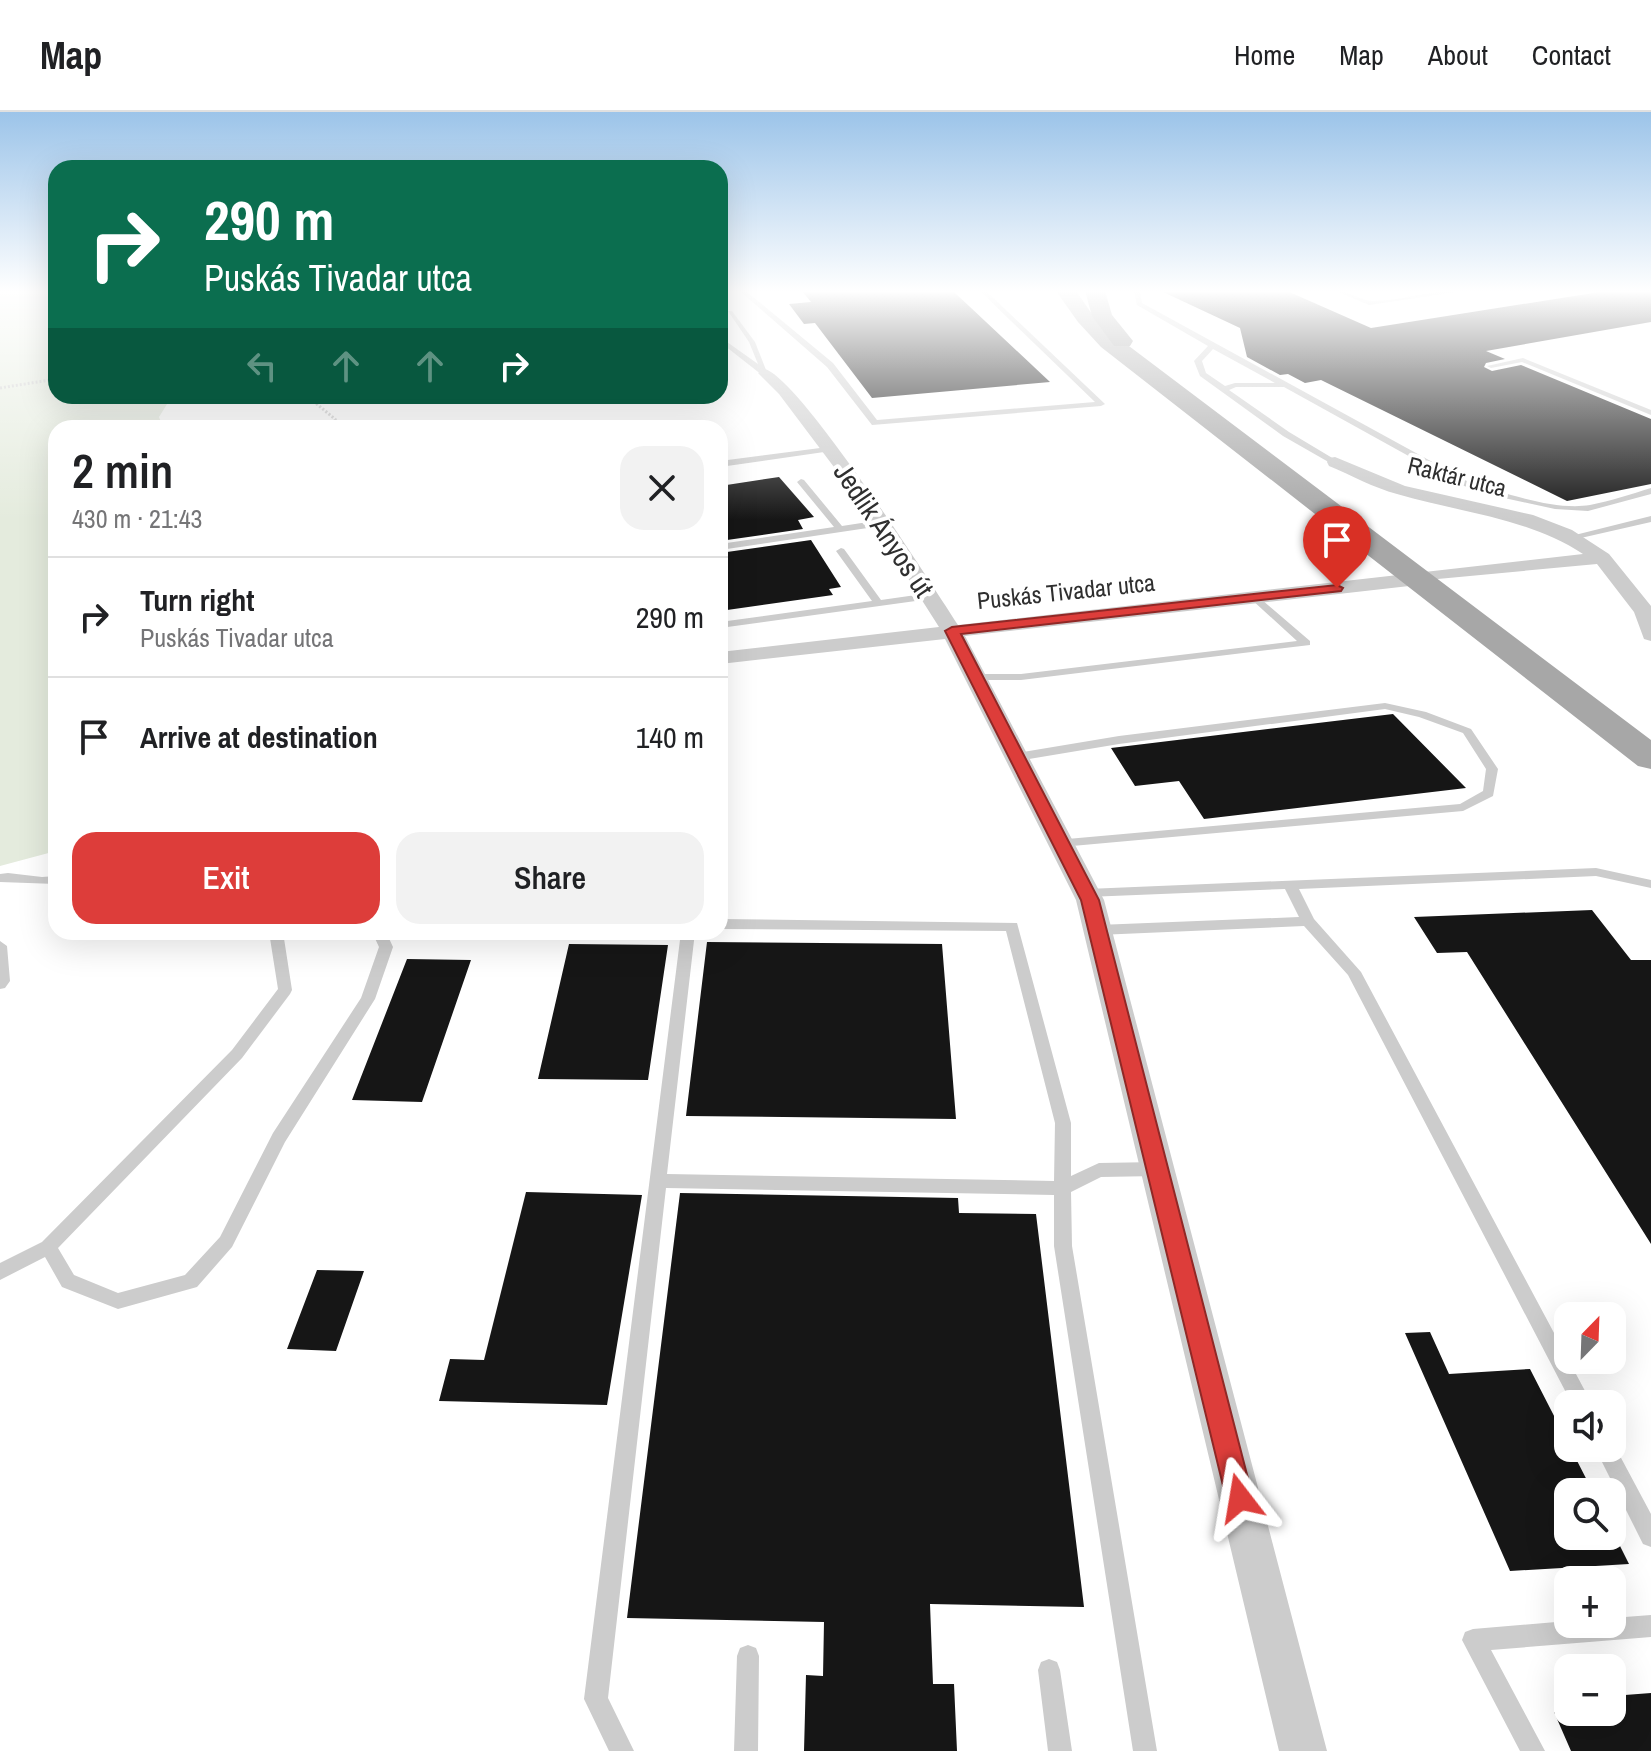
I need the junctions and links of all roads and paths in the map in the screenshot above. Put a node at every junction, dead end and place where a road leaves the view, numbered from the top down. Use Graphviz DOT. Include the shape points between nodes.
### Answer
graph roads {
  1 [pos="758,367"];
  2 [pos="763,367"];
  3 [pos="832,367"];
  4 [pos="1063,367"];
  5 [pos="1143,367"];
  6 [pos="1156,367"];
  7 [pos="1200,367"];
  8 [pos="1252,367"];
  9 [pos="1541,367"];
  10 [pos="765,373"];
  11 [pos="48,380"];
  12 [pos="1285,385"];
  13 [pos="0,388"];
  14 [pos="1224,389"];
  15 [pos="317,404"];
  16 [pos="1651,413"];
  17 [pos="335,420"];
  18 [pos="828,449"];
  19 [pos="1335,462"];
  20 [pos="728,463"];
  21 [pos="801,482"];
  22 [pos="1651,491"];
  23 [pos="1651,519"];
  24 [pos="881,523"];
  25 [pos="840,529"];
  26 [pos="1572,537"];
  27 [pos="728,546"];
  28 [pos="841,551"];
  29 [pos="1602,558"];
  30 [pos="1425,577"];
  31 [pos="930,596"];
  32 [pos="1255,597"];
  33 [pos="879,604"];
  34 [pos="728,624"];
  35 [pos="952,631"];
  36 [pos="1651,635"];
  37 [pos="728,657"];
  38 [pos="976,677"];
  39 [pos="1651,740"];
  40 [pos="1017,757"];
  41 [pos="1651,758"];
  42 [pos="1061,843"];
  43 [pos="0,878"];
  44 [pos="48,882"];
  45 [pos="1651,884"];
  46 [pos="1290,885"];
  47 [pos="1087,893"];
  48 [pos="1308,921"];
  49 [pos="728,924"];
  50 [pos="1098,930"];
  51 [pos="277,940"];
  52 [pos="383,940"];
  53 [pos="687,940"];
  54 [pos="0,946"];
  55 [pos="0,984"];
  56 [pos="1157,1169"];
  57 [pos="657,1181"];
  58 [pos="1062,1188"];
  59 [pos="48,1247"];
  60 [pos="0,1272"];
  61 [pos="1575,1390"];
  62 [pos="1612,1462"];
  63 [pos="1651,1536"];
  64 [pos="1651,1626"];
  65 [pos="748,1656"];
  66 [pos="1049,1670"];
  67 [pos="622,1751"];
  68 [pos="746,1751"];
  69 [pos="1060,1751"];
  70 [pos="1145,1751"];
  71 [pos="1303,1751"];
  72 [pos="1533,1751"];
  1 -- 10 [label="lane"];
  2 -- 10 [label="lane"];
  3 -- 4 [label="lane" via="875,423 1101,404"];
  5 -- 30 [label="main road"];
  6 -- 30 [label="main road"];
  7 -- 14 [label="lane, Raktár utca"];
  8 -- 12 [label="lane"];
  9 -- 16 [label="lane"];
  10 -- 18 [label="street, Jedlik Ányos út"];
  11 -- 13 [label="path"];
  12 -- 14 [label="lane"];
  12 -- 22 [label="lane" via="1464,483 1498,494 1588,508"];
  14 -- 19 [label="lane, Raktár utca"];
  15 -- 17 [label="path"];
  18 -- 20 [label="lane"];
  18 -- 24 [label="street, Jedlik Ányos út"];
  19 -- 26 [label="street, Raktár utca" via="1400,490 1527,519"];
  21 -- 25 [label="lane"];
  23 -- 26 [label="lane"];
  24 -- 25 [label="lane"];
  24 -- 31 [label="street, Jedlik Ányos út"];
  25 -- 27 [label="lane"];
  26 -- 29 [label="street, Raktár utca"];
  28 -- 33 [label="lane"];
  29 -- 30 [label="street, Puskás Tivadar utca"];
  29 -- 36 [label="street, Raktár utca" via="1644,611"];
  30 -- 32 [label="street, Puskás Tivadar utca"];
  30 -- 39 [label="main road"];
  30 -- 41 [label="main road"];
  31 -- 33 [label="lane"];
  31 -- 35 [label="street, Jedlik Ányos út"];
  32 -- 35 [label="street, Puskás Tivadar utca"];
  32 -- 38 [label="lane" via="1306,643 1021,677"];
  33 -- 34 [label="lane"];
  35 -- 37 [label="street, Puskás Tivadar utca"];
  35 -- 38 [label="street, Jedlik Ányos út"];
  38 -- 40 [label="street, Jedlik Ányos út"];
  40 -- 42 [label="street, Jedlik Ányos út"];
  40 -- 42 [label="lane" via="1385,706 1467,731 1492,769 1489,793 1463,807"];
  42 -- 47 [label="street, Jedlik Ányos út"];
  43 -- 44 [label="lane" via="15,874"];
  45 -- 46 [label="lane" via="1596,872"];
  46 -- 47 [label="lane"];
  46 -- 48 [label="lane"];
  47 -- 50 [label="street, Jedlik Ányos út"];
  48 -- 50 [label="lane"];
  48 -- 61 [label="lane" via="1354,972"];
  49 -- 58 [label="lane" via="1012,926 1063,1123"];
  50 -- 56 [label="street, Jedlik Ányos út"];
  51 -- 59 [label="lane" via="285,990 237,1054"];
  52 -- 59 [label="lane" via="386,947 368,999 279,1138 226,1242 191,1281 118,1301 68,1281"];
  53 -- 57 [label="lane"];
  54 -- 55 [label="lane"];
  56 -- 58 [label="lane" via="1099,1170"];
  56 -- 71 [label="street, Jedlik Ányos út"];
  57 -- 58 [label="lane"];
  57 -- 67 [label="lane" via="596,1699"];
  58 -- 70 [label="lane" via="1063,1246"];
  59 -- 60 [label="lane"];
  62 -- 63 [label="lane"];
  64 -- 72 [label="lane" via="1473,1640"];
  65 -- 68 [label="lane"];
  66 -- 69 [label="lane"];
}
